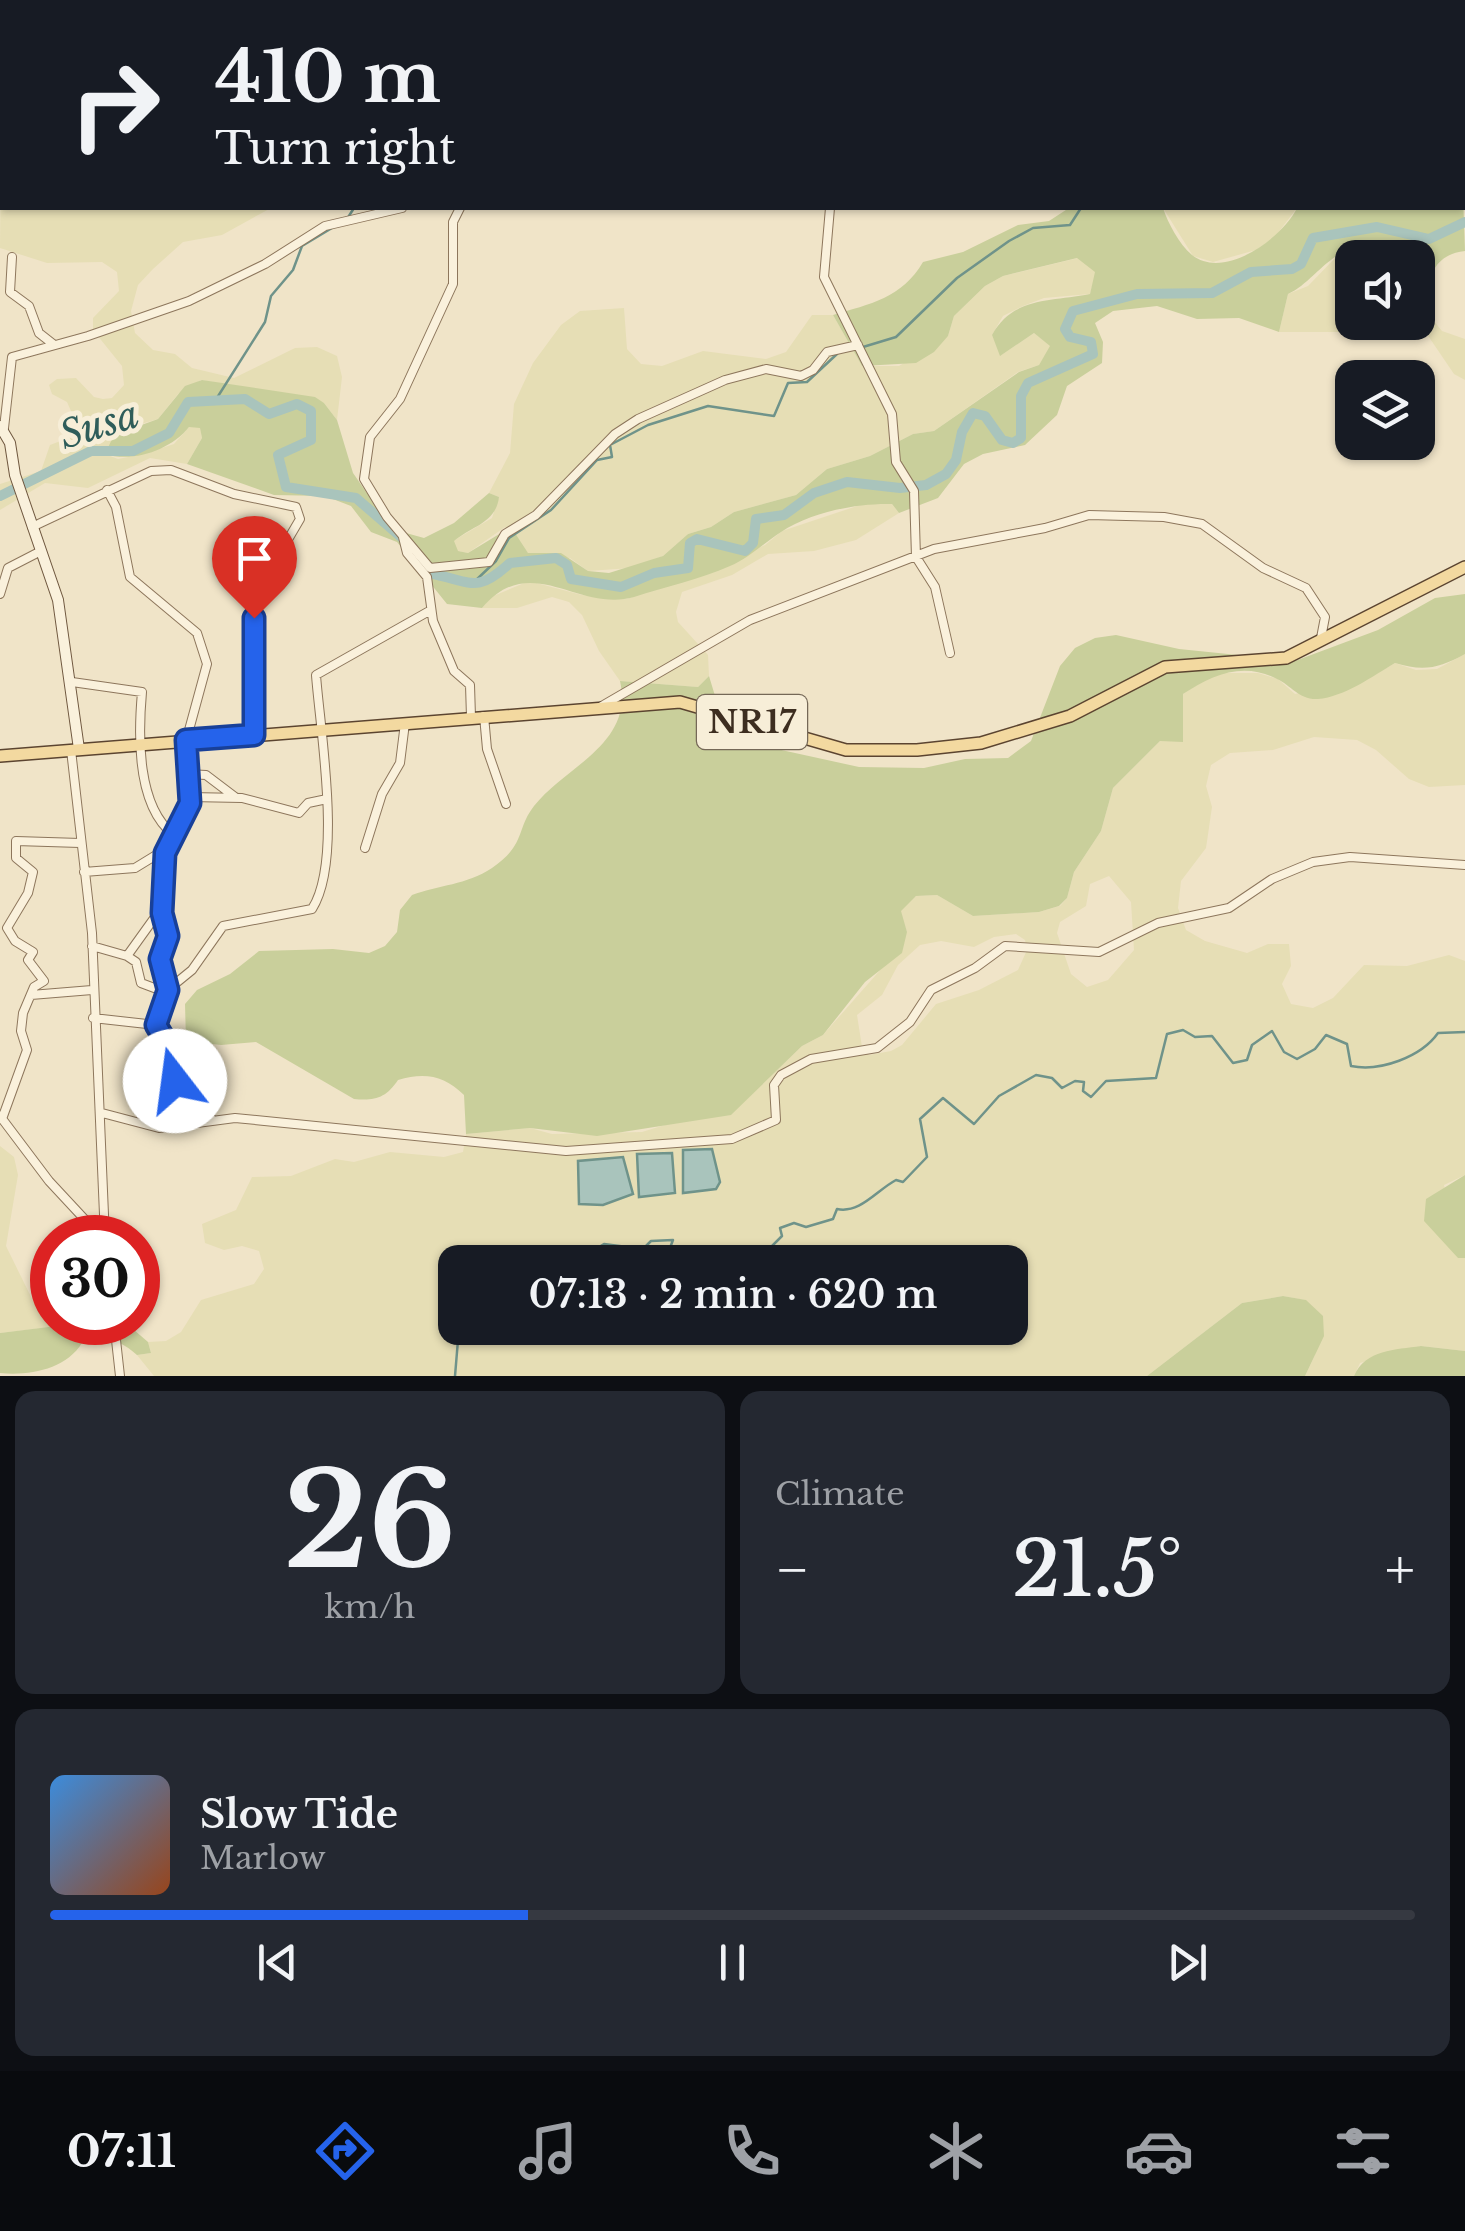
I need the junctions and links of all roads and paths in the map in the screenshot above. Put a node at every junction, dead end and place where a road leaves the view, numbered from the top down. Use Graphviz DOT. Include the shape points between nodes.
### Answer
graph roads {
  1 [pos="346,210"];
  2 [pos="392,210"];
  3 [pos="459,210"];
  4 [pos="830,210"];
  5 [pos="347,219"];
  6 [pos="12,257"];
  7 [pos="0,280"];
  8 [pos="8,288"];
  9 [pos="53,344"];
  10 [pos="858,345"];
  11 [pos="2,426"];
  12 [pos="107,490"];
  13 [pos="32,528"];
  14 [pos="404,540"];
  15 [pos="41,551"];
  16 [pos="916,557"];
  17 [pos="1465,567"];
  18 [pos="0,594"];
  19 [pos="431,610"];
  20 [pos="1321,638"];
  21 [pos="950,653"];
  22 [pos="72,682"];
  23 [pos="600,707"];
  24 [pos="478,716"];
  25 [pos="405,723"];
  26 [pos="324,730"];
  27 [pos="254,735"];
  28 [pos="186,740"];
  29 [pos="144,744"];
  30 [pos="75,750"];
  31 [pos="0,756"];
  32 [pos="188,774"];
  33 [pos="190,797"];
  34 [pos="235,798"];
  35 [pos="327,799"];
  36 [pos="506,804"];
  37 [pos="174,835"];
  38 [pos="80,843"];
  39 [pos="365,848"];
  40 [pos="166,849"];
  41 [pos="1465,865"];
  42 [pos="84,872"];
  43 [pos="162,915"];
  44 [pos="4,923"];
  45 [pos="92,946"];
  46 [pos="127,956"];
  47 [pos="92,990"];
  48 [pos="168,990"];
  49 [pos="31,995"];
  50 [pos="93,1018"];
  51 [pos="156,1025"];
  52 [pos="102,1113"];
  53 [pos="1,1118"];
  54 [pos="212,1120"];
  55 [pos="82,1215"];
  56 [pos="104,1215"];
  57 [pos="117,1345"];
  58 [pos="120,1376"];
  1 -- 5 [label="street"];
  2 -- 5 [label="street"];
  3 -- 14 [label="street" via="452,286 400,400 370,438 365,484"];
  4 -- 10 [label="street" via="824,277"];
  5 -- 9 [label="street" via="189,300"];
  6 -- 8 [label="street"];
  7 -- 8 [label="street"];
  8 -- 9 [label="street"];
  9 -- 11 [label="street" via="10,358"];
  10 -- 14 [label="street" via="828,352 801,376 766,369 648,413 615,434 536,516 506,534 488,562 430,568"];
  10 -- 16 [label="street" via="892,414 896,462 914,491"];
  11 -- 13 [label="main road"];
  12 -- 13 [label="street"];
  12 -- 27 [label="street" via="151,471 171,470 299,511 254,618"];
  12 -- 28 [label="street" via="130,577 197,633 204,649 205,680"];
  13 -- 15 [label="main road"];
  14 -- 19 [label="street" via="428,577"];
  15 -- 18 [label="street" via="8,568"];
  15 -- 22 [label="main road" via="58,600"];
  16 -- 20 [label="street" via="1089,514 1194,521 1306,588 1325,618"];
  16 -- 21 [label="street" via="935,588"];
  16 -- 23 [label="street" via="750,620"];
  17 -- 20 [label="main road, NR17"];
  19 -- 24 [label="street" via="454,670 470,685"];
  19 -- 26 [label="street" via="316,675"];
  20 -- 23 [label="main road, NR17" via="1270,662 1164,667 1070,716 1005,738 917,750 823,746 680,702"];
  22 -- 29 [label="street" via="142,692"];
  22 -- 30 [label="main road"];
  23 -- 24 [label="main road, NR17"];
  24 -- 25 [label="main road, NR17"];
  24 -- 36 [label="street"];
  25 -- 26 [label="main road, NR17"];
  25 -- 39 [label="street" via="400,763"];
  26 -- 27 [label="main road, NR17"];
  26 -- 35 [label="street"];
  27 -- 28 [label="main road, NR17"];
  28 -- 29 [label="main road, NR17"];
  28 -- 32 [label="street"];
  29 -- 30 [label="main road, NR17"];
  29 -- 37 [label="street" via="144,782 160,821"];
  30 -- 31 [label="main road, NR17"];
  30 -- 38 [label="street"];
  32 -- 33 [label="street"];
  32 -- 34 [label="street" via="206,775"];
  33 -- 34 [label="street"];
  33 -- 37 [label="street"];
  34 -- 35 [label="street" via="300,814 308,803"];
  35 -- 48 [label="street" via="325,862 312,909 223,926 192,970"];
  37 -- 40 [label="street"];
  38 -- 42 [label="street"];
  38 -- 44 [label="street" via="16,841 16,858 33,872 28,892"];
  40 -- 42 [label="street" via="135,868"];
  40 -- 43 [label="street"];
  41 -- 54 [label="street" via="1350,857 1313,862 1229,908 1158,924 1099,952 1005,946 931,990 910,1022 877,1048 811,1059 781,1075 774,1086 776,1120 732,1139 547,1150"];
  42 -- 45 [label="street"];
  43 -- 46 [label="street"];
  43 -- 48 [label="street" via="168,936 160,959"];
  44 -- 49 [label="street" via="15,941 34,950 28,960 44,980"];
  45 -- 46 [label="street"];
  45 -- 47 [label="street"];
  46 -- 48 [label="street" via="145,987"];
  47 -- 49 [label="street"];
  47 -- 50 [label="street"];
  48 -- 51 [label="street"];
  49 -- 53 [label="street" via="21,1027 27,1050"];
  50 -- 51 [label="street"];
  50 -- 52 [label="street"];
  51 -- 54 [label="street" via="172,1052 175,1081 196,1090"];
  52 -- 54 [label="street" via="158,1128"];
  52 -- 56 [label="street"];
  53 -- 55 [label="street"];
  57 -- 58 [label="street"];
}
